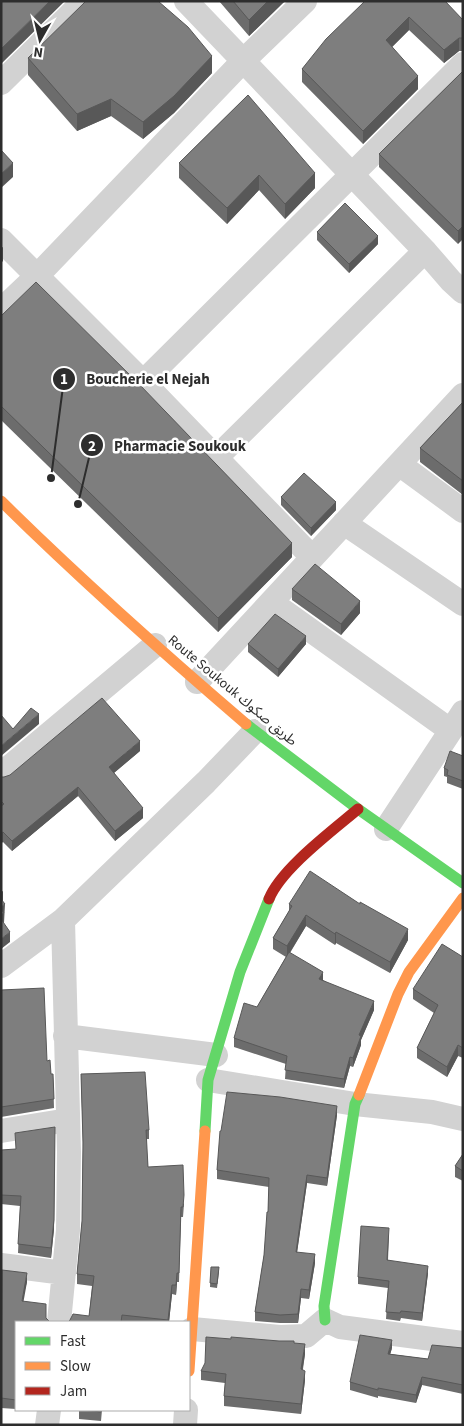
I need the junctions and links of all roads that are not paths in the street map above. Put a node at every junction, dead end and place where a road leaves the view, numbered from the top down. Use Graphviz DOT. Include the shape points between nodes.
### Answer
graph roads {
  1 [pos="84,1"];
  2 [pos="186,1"];
  3 [pos="305,1"];
  4 [pos="244,60"];
  5 [pos="463,64"];
  6 [pos="1,82"];
  7 [pos="352,175"];
  8 [pos="1,240"];
  9 [pos="425,251"];
  10 [pos="36,277"];
  11 [pos="459,281"];
  12 [pos="1,310"];
  13 [pos="143,382"];
  14 [pos="463,395"];
  15 [pos="216,458"];
  16 [pos="399,464"];
  17 [pos="3,507"];
  18 [pos="463,511"];
  19 [pos="344,523"];
  20 [pos="312,557"];
  21 [pos="271,602"];
  22 [pos="463,604"];
  23 [pos="155,645"];
  24 [pos="197,682"];
  25 [pos="456,721"];
  26 [pos="255,731"];
  27 [pos="1,774"];
  28 [pos="358,809"];
  29 [pos="386,829"];
  30 [pos="463,883"];
  31 [pos="463,898"];
  32 [pos="63,920"];
  33 [pos="1,966"];
  34 [pos="66,1036"];
  35 [pos="216,1055"];
  36 [pos="208,1080"];
  37 [pos="355,1104"];
  38 [pos="463,1119"];
  39 [pos="68,1120"];
  40 [pos="1,1131"];
  41 [pos="1,1265"];
  42 [pos="64,1273"];
  43 [pos="325,1320"];
  44 [pos="59,1321"];
  45 [pos="192,1329"];
  46 [pos="463,1343"];
  47 [pos="190,1357"];
  48 [pos="49,1411"];
  49 [pos="186,1411"];
  50 [pos="47,1425"];
  51 [pos="185,1425"];
  1 -- 6 [label="street"];
  2 -- 4 [label="street"];
  3 -- 4 [label="street"];
  4 -- 7 [label="street"];
  4 -- 10 [label="street"];
  5 -- 7 [label="street"];
  7 -- 9 [label="street"];
  7 -- 13 [label="street"];
  8 -- 10 [label="street"];
  9 -- 11 [label="street"];
  9 -- 15 [label="street"];
  10 -- 12 [label="street"];
  10 -- 13 [label="street"];
  13 -- 15 [label="street"];
  14 -- 16 [label="street"];
  15 -- 20 [label="street"];
  16 -- 18 [label="street"];
  16 -- 19 [label="street"];
  17 -- 23 [label="street, Route Soukouk طريق صكوك"];
  19 -- 20 [label="street"];
  19 -- 22 [label="street"];
  20 -- 21 [label="street"];
  21 -- 24 [label="street"];
  21 -- 25 [label="street"];
  23 -- 24 [label="street, Route Soukouk طريق صكوك"];
  23 -- 27 [label="street"];
  24 -- 26 [label="street, Route Soukouk طريق صكوك"];
  25 -- 29 [label="street"];
  26 -- 28 [label="street, Route Soukouk طريق صكوك"];
  26 -- 32 [label="street"];
  28 -- 29 [label="street, Route Soukouk طريق صكوك"];
  28 -- 35 [label="street" via="291,868 271,894 240,972"];
  29 -- 30 [label="street, Route Soukouk طريق صكوك"];
  31 -- 37 [label="street" via="409,972"];
  32 -- 33 [label="street"];
  32 -- 34 [label="street"];
  34 -- 35 [label="street"];
  34 -- 39 [label="street"];
  35 -- 36 [label="street"];
  36 -- 37 [label="street"];
  36 -- 45 [label="street"];
  37 -- 38 [label="street" via="432,1112"];
  37 -- 43 [label="street" via="324,1306"];
  39 -- 40 [label="street"];
  39 -- 42 [label="street" via="68,1230"];
  41 -- 42 [label="street"];
  42 -- 44 [label="street"];
  43 -- 45 [label="street" via="306,1336 280,1337"];
  43 -- 46 [label="street" via="340,1327"];
  45 -- 47 [label="street"];
  48 -- 50 [label="street"];
  49 -- 51 [label="street"];
}
